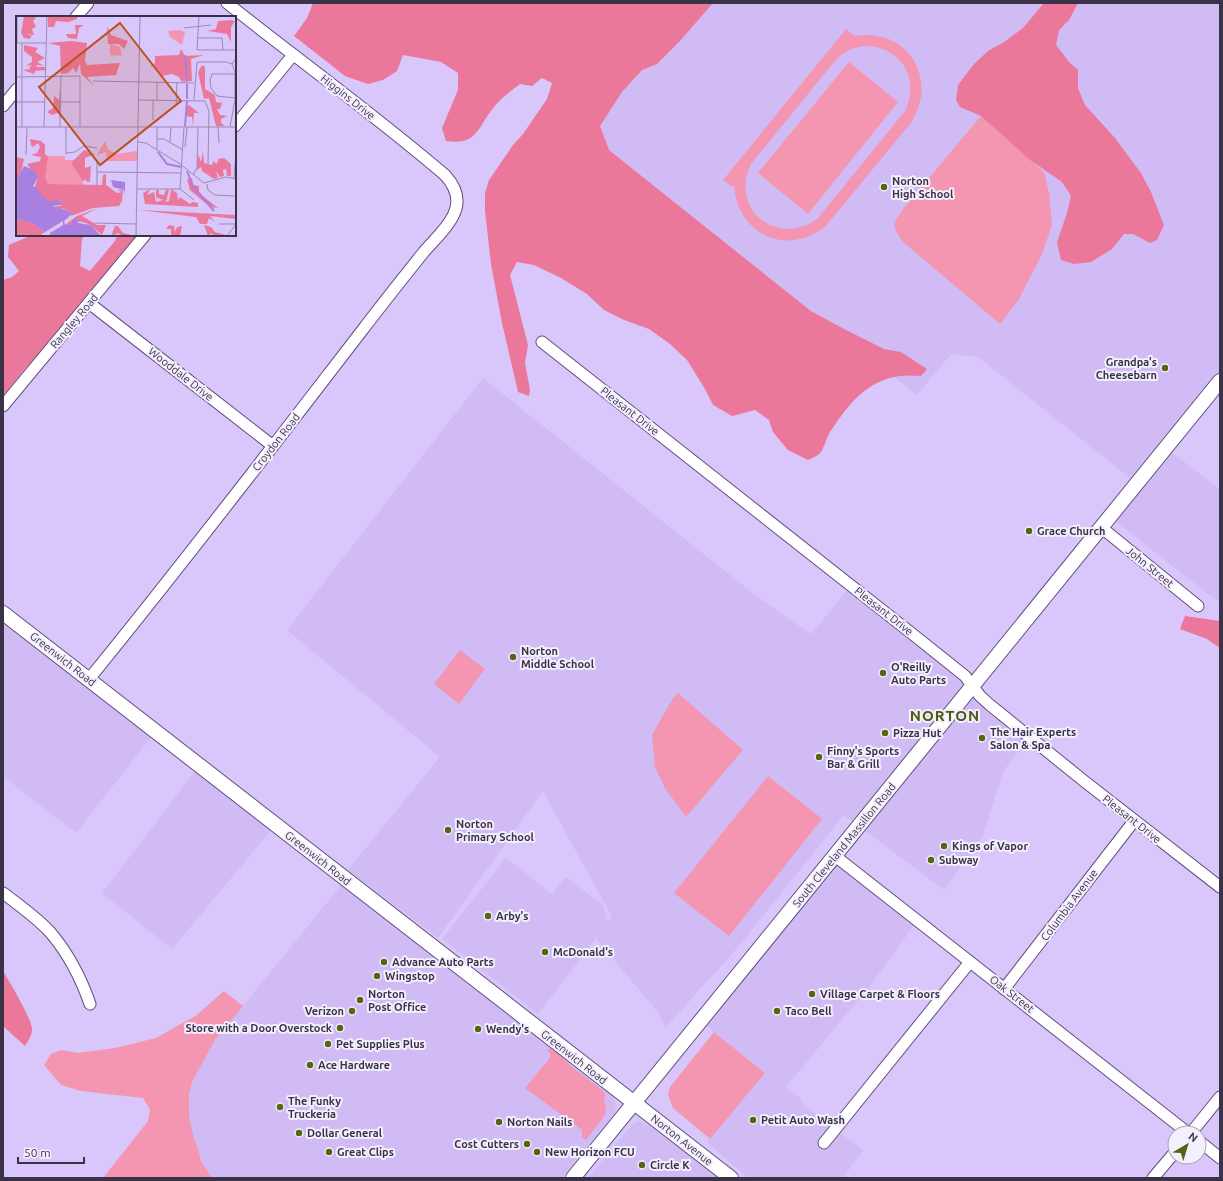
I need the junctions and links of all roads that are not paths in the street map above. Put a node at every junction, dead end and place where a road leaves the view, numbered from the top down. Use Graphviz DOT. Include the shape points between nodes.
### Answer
graph roads {
  1 [pos="88,3"];
  2 [pos="227,3"];
  3 [pos="77,16"];
  4 [pos="293,55"];
  5 [pos="16,90"];
  6 [pos="3,106"];
  7 [pos="236,125"];
  8 [pos="457,201"];
  9 [pos="144,236"];
  10 [pos="89,303"];
  11 [pos="542,342"];
  12 [pos="1220,381"];
  13 [pos="3,406"];
  14 [pos="273,446"];
  15 [pos="1102,528"];
  16 [pos="1198,606"];
  17 [pos="3,613"];
  18 [pos="89,679"];
  19 [pos="972,687"];
  20 [pos="1134,821"];
  21 [pos="835,856"];
  22 [pos="1220,887"];
  23 [pos="3,893"];
  24 [pos="970,962"];
  25 [pos="1004,989"];
  26 [pos="90,1004"];
  27 [pos="1220,1097"];
  28 [pos="634,1103"];
  29 [pos="1180,1125"];
  30 [pos="1197,1125"];
  31 [pos="824,1143"];
  32 [pos="1207,1147"];
  33 [pos="1220,1158"];
  34 [pos="1167,1161"];
  35 [pos="574,1178"];
  36 [pos="730,1178"];
  37 [pos="1153,1178"];
  1 -- 3 [label="street"];
  2 -- 4 [label="street, Higgins Drive"];
  4 -- 7 [label="street"];
  4 -- 8 [label="street, Higgins Drive" via="445,176 453,186"];
  5 -- 6 [label="street"];
  8 -- 14 [label="street, Croydon Road" via="450,222"];
  9 -- 10 [label="street, Rangley Road"];
  10 -- 13 [label="street, Rangley Road"];
  10 -- 14 [label="street, Wooddale Drive"];
  11 -- 19 [label="street, Pleasant Drive" via="965,676"];
  12 -- 15 [label="main road, South Cleveland Massillon Road"];
  14 -- 18 [label="street, Croydon Road"];
  15 -- 16 [label="street, John Street"];
  15 -- 19 [label="main road, South Cleveland Massillon Road"];
  17 -- 18 [label="main road, Greenwich Road"];
  18 -- 28 [label="main road, Greenwich Road"];
  19 -- 20 [label="street, Pleasant Drive" via="990,705"];
  19 -- 21 [label="main road, South Cleveland Massillon Road"];
  20 -- 22 [label="street, Pleasant Drive"];
  20 -- 25 [label="street, Columbia Avenue"];
  21 -- 24 [label="street, Oak Street"];
  21 -- 28 [label="main road, South Cleveland Massillon Road"];
  23 -- 26 [label="street" via="51,933 70,960"];
  24 -- 25 [label="street, Oak Street"];
  24 -- 31 [label="street"];
  25 -- 29 [label="street, Oak Street"];
  27 -- 30 [label="street"];
  28 -- 35 [label="main road, South Cleveland Massillon Road"];
  28 -- 36 [label="main road, Norton Avenue"];
  32 -- 33 [label="street"];
  34 -- 37 [label="street"];
}
